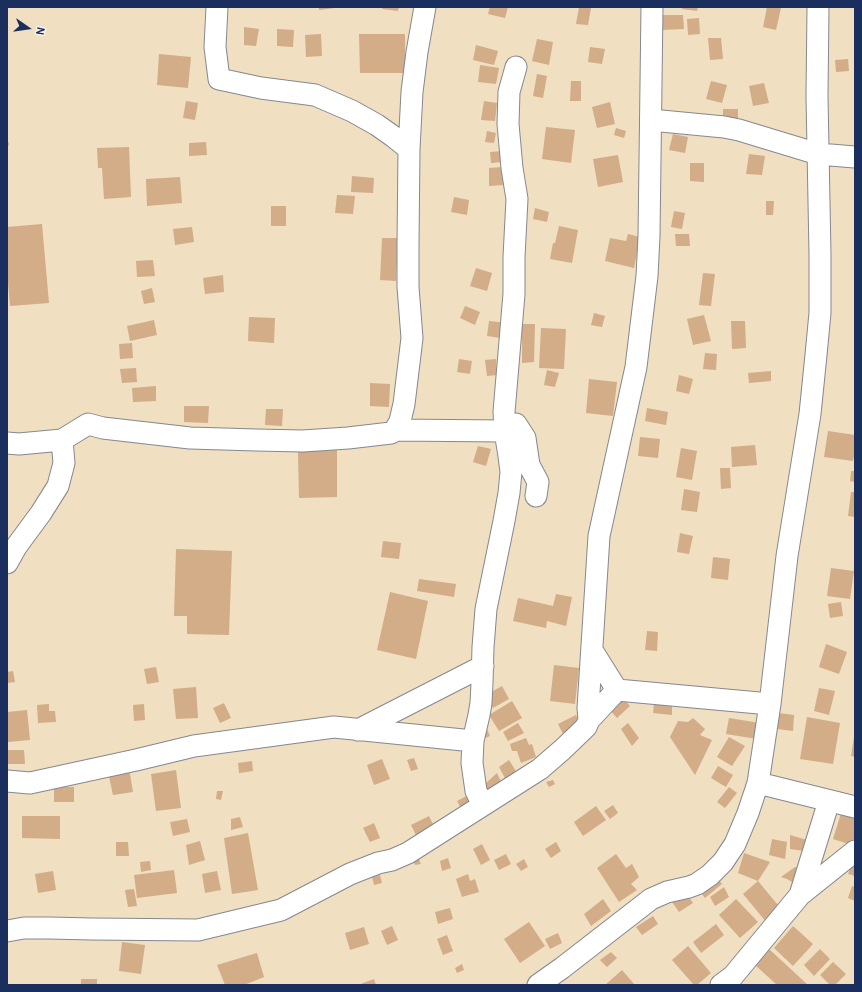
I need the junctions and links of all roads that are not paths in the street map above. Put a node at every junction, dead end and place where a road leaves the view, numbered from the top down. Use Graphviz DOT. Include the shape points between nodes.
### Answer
graph roads {
  1 [pos="217,7"];
  2 [pos="425,7"];
  3 [pos="652,7"];
  4 [pos="818,7"];
  5 [pos="516,67"];
  6 [pos="651,120"];
  7 [pos="409,149"];
  8 [pos="818,154"];
  9 [pos="855,157"];
  10 [pos="395,430"];
  11 [pos="505,431"];
  12 [pos="62,440"];
  13 [pos="7,443"];
  14 [pos="536,496"];
  15 [pos="7,563"];
  16 [pos="592,650"];
  17 [pos="483,666"];
  18 [pos="617,690"];
  19 [pos="770,704"];
  20 [pos="589,720"];
  21 [pos="358,730"];
  22 [pos="473,741"];
  23 [pos="7,782"];
  24 [pos="758,783"];
  25 [pos="829,801"];
  26 [pos="483,805"];
  27 [pos="855,807"];
  28 [pos="855,851"];
  29 [pos="800,895"];
  30 [pos="7,931"];
  31 [pos="538,985"];
  32 [pos="721,985"];
  1 -- 7 [label="street" via="215,47 219,79 315,95 377,125"];
  2 -- 7 [label="street" via="416,52"];
  3 -- 6 [label="street"];
  4 -- 8 [label="street"];
  5 -- 11 [label="street" via="509,92 508,124 517,199"];
  6 -- 8 [label="street" via="739,130"];
  6 -- 16 [label="street" via="647,276 636,368 599,536"];
  7 -- 10 [label="street" via="408,287 412,338 404,404"];
  8 -- 9 [label="street"];
  8 -- 19 [label="street" via="820,306 816,355 810,414 786,556"];
  10 -- 11 [label="street"];
  10 -- 12 [label="street" via="391,433 310,440 256,440 190,438 88,424"];
  11 -- 14 [label="street" via="516,424 525,438 529,465 538,482"];
  11 -- 17 [label="street" via="511,472 498,555 486,609"];
  12 -- 13 [label="street"];
  12 -- 15 [label="street" via="64,463 58,486"];
  16 -- 18 [label="street"];
  16 -- 20 [label="street"];
  17 -- 21 [label="street"];
  17 -- 22 [label="street" via="481,702"];
  18 -- 19 [label="street"];
  18 -- 20 [label="street"];
  19 -- 24 [label="street"];
  20 -- 26 [label="street" via="586,727 540,769"];
  21 -- 22 [label="street"];
  21 -- 23 [label="street" via="334,727 194,746 30,783"];
  22 -- 26 [label="street" via="472,763 476,791"];
  24 -- 25 [label="street"];
  24 -- 31 [label="street" via="735,844 710,875 697,884 651,899"];
  25 -- 27 [label="street"];
  25 -- 29 [label="street"];
  26 -- 30 [label="street" via="408,854 350,874 281,910 198,930 24,928"];
  28 -- 29 [label="street"];
  29 -- 32 [label="street" via="733,976"];
}
